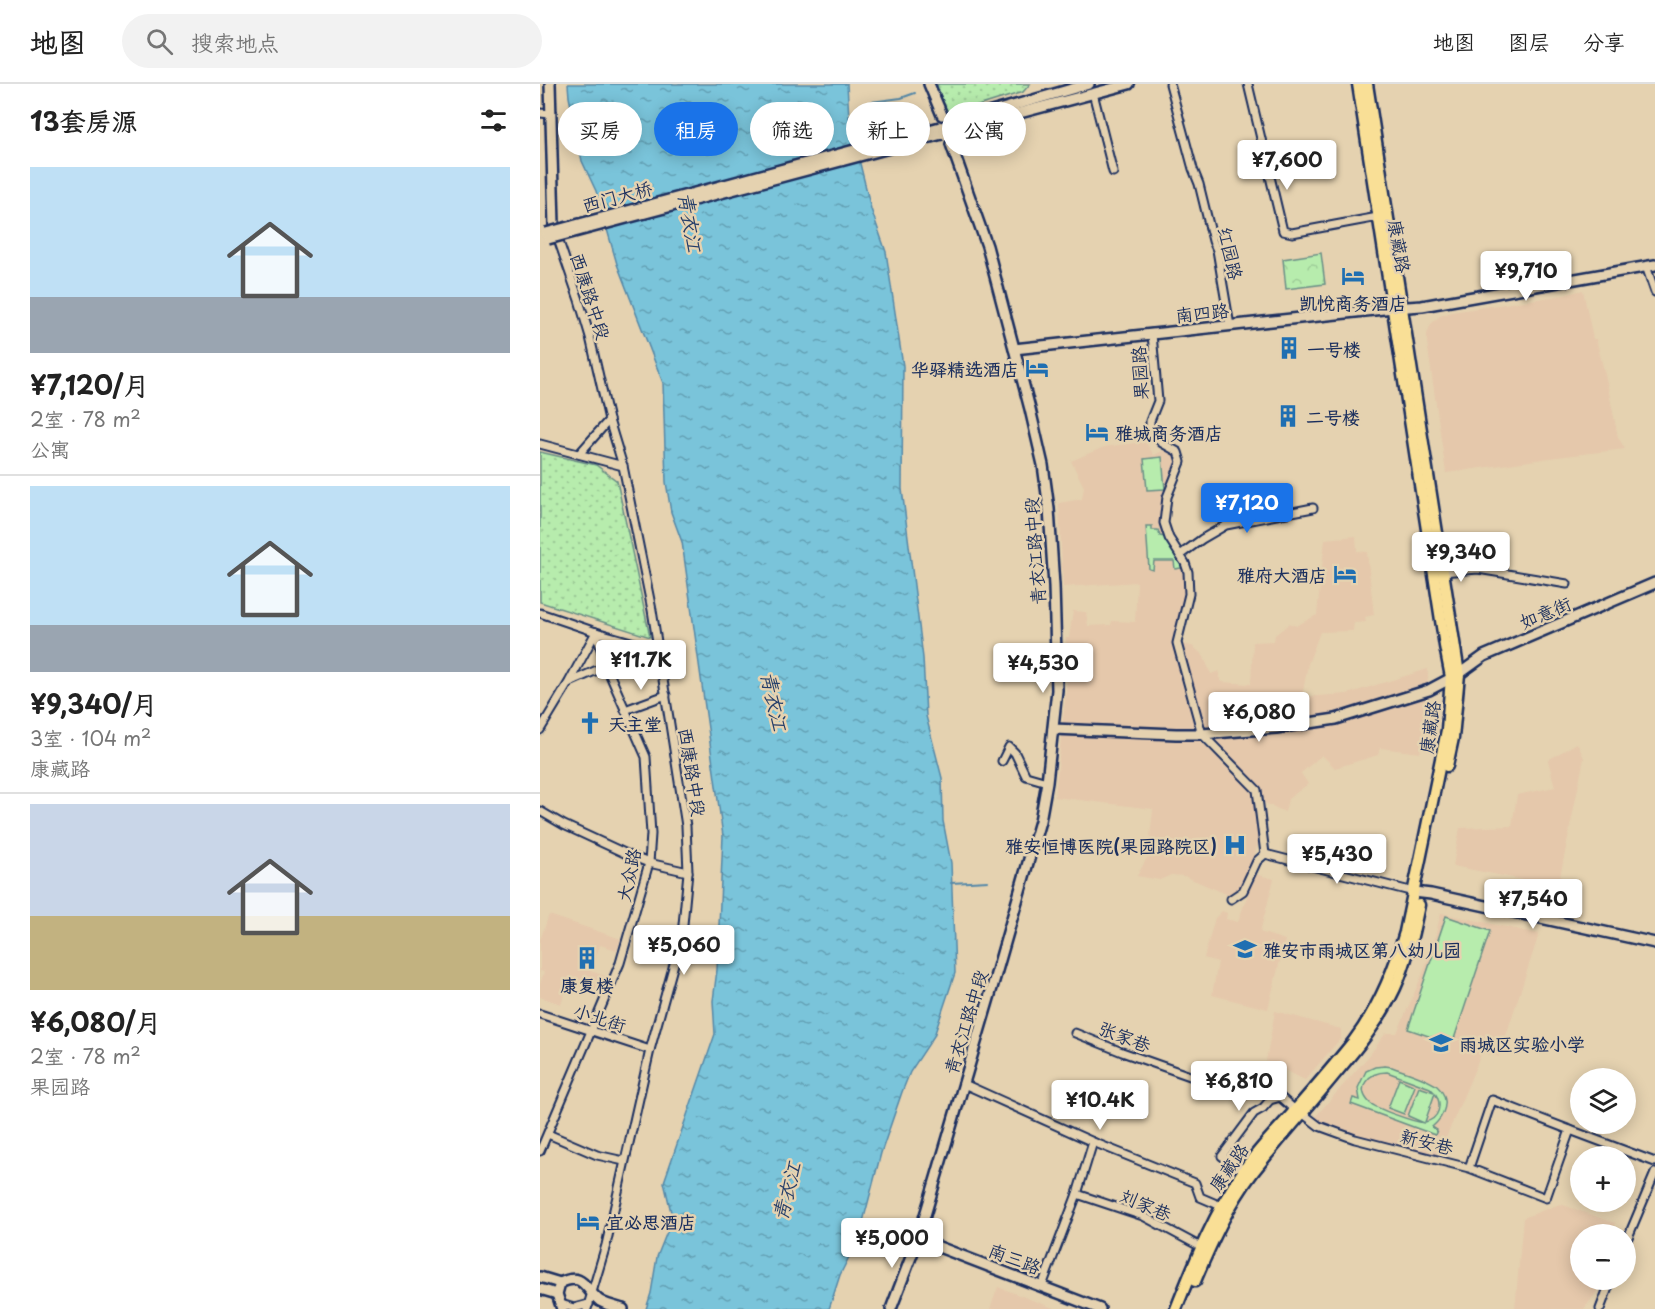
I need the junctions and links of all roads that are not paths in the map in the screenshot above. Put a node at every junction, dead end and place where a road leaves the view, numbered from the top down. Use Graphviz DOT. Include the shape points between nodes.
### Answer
graph roads {
  1 [pos="550,84"];
  2 [pos="929,84"];
  3 [pos="1129,84"];
  4 [pos="1170,84"];
  5 [pos="1248,84"];
  6 [pos="1358,84"];
  7 [pos="1367,84"];
  8 [pos="1091,88"];
  9 [pos="540,113"];
  10 [pos="551,114"];
  11 [pos="942,115"];
  12 [pos="941,130"];
  13 [pos="955,156"];
  14 [pos="1113,172"];
  15 [pos="1378,217"];
  16 [pos="554,225"];
  17 [pos="543,237"];
  18 [pos="1651,266"];
  19 [pos="1655,292"];
  20 [pos="1397,307"];
  21 [pos="1230,326"];
  22 [pos="1152,334"];
  23 [pos="1014,349"];
  24 [pos="609,420"];
  25 [pos="540,444"];
  26 [pos="579,454"];
  27 [pos="623,466"];
  28 [pos="1313,508"];
  29 [pos="1180,555"];
  30 [pos="1442,572"];
  31 [pos="1567,584"];
  32 [pos="1655,584"];
  33 [pos="540,613"];
  34 [pos="596,632"];
  35 [pos="659,650"];
  36 [pos="606,666"];
  37 [pos="1455,676"];
  38 [pos="569,682"];
  39 [pos="666,695"];
  40 [pos="626,710"];
  41 [pos="1053,729"];
  42 [pos="540,730"];
  43 [pos="1202,734"];
  44 [pos="1002,761"];
  45 [pos="1047,782"];
  46 [pos="540,811"];
  47 [pos="1265,854"];
  48 [pos="649,863"];
  49 [pos="688,872"];
  50 [pos="1418,892"];
  51 [pos="1231,899"];
  52 [pos="1655,943"];
  53 [pos="540,1014"];
  54 [pos="593,1030"];
  55 [pos="1075,1033"];
  56 [pos="650,1050"];
  57 [pos="964,1084"];
  58 [pos="1280,1097"];
  59 [pos="1299,1111"];
  60 [pos="1570,1130"];
  61 [pos="548,1134"];
  62 [pos="1581,1134"];
  63 [pos="1093,1142"];
  64 [pos="540,1151"];
  65 [pos="624,1161"];
  66 [pos="1655,1162"];
  67 [pos="1469,1168"];
  68 [pos="1244,1170"];
  69 [pos="1655,1173"];
  70 [pos="1077,1194"];
  71 [pos="1221,1206"];
  72 [pos="1634,1224"];
  73 [pos="918,1239"];
  74 [pos="1201,1247"];
  75 [pos="540,1277"];
  76 [pos="560,1283"];
  77 [pos="1042,1286"];
  78 [pos="540,1289"];
  79 [pos="1607,1290"];
  80 [pos="556,1294"];
  81 [pos="591,1294"];
  82 [pos="562,1307"];
  83 [pos="588,1307"];
  84 [pos="623,1309"];
  85 [pos="891,1309"];
  86 [pos="1100,1309"];
  87 [pos="1176,1309"];
  88 [pos="1183,1309"];
  89 [pos="1600,1309"];
  1 -- 10 [label="main road"];
  2 -- 11 [label="main road"];
  3 -- 8 [label="main road"];
  4 -- 21 [label="street, 红园路" via="1217,250"];
  5 -- 15 [label="street" via="1281,232"];
  6 -- 15 [label="main road, 康藏路"];
  7 -- 20 [label="main road, 康藏路"];
  8 -- 8 [label="main road" via="954,127 1045,91"];
  8 -- 14 [label="street"];
  9 -- 10 [label="street"];
  10 -- 16 [label="main road"];
  12 -- 17 [label="main road, 西门大桥, bridge"];
  13 -- 23 [label="main road, 青衣江路中段" via="987,246"];
  15 -- 20 [label="main road, 康藏路"];
  16 -- 24 [label="street, 西康路中段" via="587,328"];
  18 -- 19 [label="street"];
  18 -- 20 [label="main road, 南四路"];
  20 -- 21 [label="main road, 南四路"];
  20 -- 30 [label="main road, 康藏路"];
  20 -- 37 [label="main road, 康藏路" via="1445,646"];
  21 -- 22 [label="main road, 南四路"];
  22 -- 23 [label="main road, 南四路"];
  22 -- 29 [label="street, 果园路" via="1158,400 1150,427 1162,443 1178,452 1181,462 1167,498 1164,523"];
  23 -- 41 [label="main road, 青衣江路中段" via="1043,465 1049,509 1057,674"];
  24 -- 26 [label="street"];
  24 -- 27 [label="street, 西康路中段"];
  25 -- 26 [label="street"];
  26 -- 27 [label="street"];
  27 -- 35 [label="street, 西康路中段"];
  28 -- 29 [label="street" via="1226,525"];
  29 -- 43 [label="street, 果园路" via="1188,572 1189,594 1177,643"];
  30 -- 31 [label="street" via="1478,569"];
  30 -- 37 [label="main road, 康藏路"];
  32 -- 37 [label="main road, 如意街" via="1484,656"];
  33 -- 34 [label="street"];
  34 -- 35 [label="street"];
  34 -- 36 [label="street, 大众路"];
  34 -- 38 [label="street"];
  35 -- 39 [label="street, 西康路中段"];
  36 -- 38 [label="street"];
  36 -- 40 [label="street, 大众路"];
  37 -- 43 [label="main road, 如意街" via="1429,690 1336,719"];
  37 -- 50 [label="main road, 康藏路"];
  38 -- 42 [label="street"];
  39 -- 40 [label="street"];
  39 -- 49 [label="street, 西康路中段" via="686,826"];
  40 -- 48 [label="street, 大众路" via="646,757"];
  41 -- 43 [label="main road, 如意街"];
  41 -- 45 [label="main road, 青衣江路中段"];
  43 -- 47 [label="street, 果园路" via="1257,790"];
  44 -- 45 [label="street" via="1009,747 1026,776"];
  45 -- 57 [label="main road, 青衣江路中段" via="1040,821"];
  46 -- 48 [label="street"];
  47 -- 50 [label="street"];
  47 -- 51 [label="street" via="1257,861 1243,891"];
  48 -- 49 [label="street"];
  48 -- 54 [label="street, 大众路" via="620,963"];
  49 -- 56 [label="street, 西康路中段" via="682,935"];
  50 -- 52 [label="main road"];
  50 -- 59 [label="main road, 康藏路" via="1397,961 1373,1010"];
  53 -- 54 [label="street, 小北街"];
  54 -- 56 [label="street, 小北街"];
  54 -- 61 [label="street, 大众路"];
  55 -- 58 [label="street, 张家巷" via="1190,1076 1270,1085 1276,1087"];
  56 -- 65 [label="street, 西康路中段"];
  57 -- 63 [label="street"];
  57 -- 73 [label="main road, 青衣江路中段"];
  58 -- 59 [label="street, 张家巷"];
  58 -- 68 [label="street" via="1254,1113 1222,1156"];
  59 -- 67 [label="street, 新安巷" via="1319,1126 1354,1139"];
  59 -- 68 [label="main road, 康藏路"];
  59 -- 88 [label="main road, 康藏路" via="1232,1203"];
  60 -- 67 [label="street, 新安巷" via="1546,1198"];
  60 -- 67 [label="street" via="1492,1100"];
  61 -- 64 [label="street, 大众路"];
  61 -- 65 [label="street" via="597,1155"];
  62 -- 66 [label="street"];
  63 -- 70 [label="street"];
  63 -- 71 [label="street" via="1195,1183 1200,1197"];
  65 -- 81 [label="street, 西康路中段"];
  68 -- 71 [label="main road, 康藏路"];
  69 -- 72 [label="street"];
  70 -- 74 [label="street, 刘家巷" via="1143,1216"];
  70 -- 77 [label="street"];
  71 -- 74 [label="main road, 康藏路"];
  73 -- 77 [label="main road, 南三路"];
  73 -- 85 [label="main road, 青衣江路中段"];
  74 -- 87 [label="main road, 康藏路"];
  75 -- 76 [label="main road"];
  76 -- 80 [label="main road"];
  76 -- 81 [label="main road" via="579,1280"];
  77 -- 86 [label="main road, 南三路"];
  78 -- 80 [label="main road"];
  79 -- 89 [label="street"];
  80 -- 82 [label="main road"];
  81 -- 83 [label="street, 西康路中段"];
  81 -- 84 [label="main road" via="603,1303"];
  82 -- 83 [label="street"];
}
